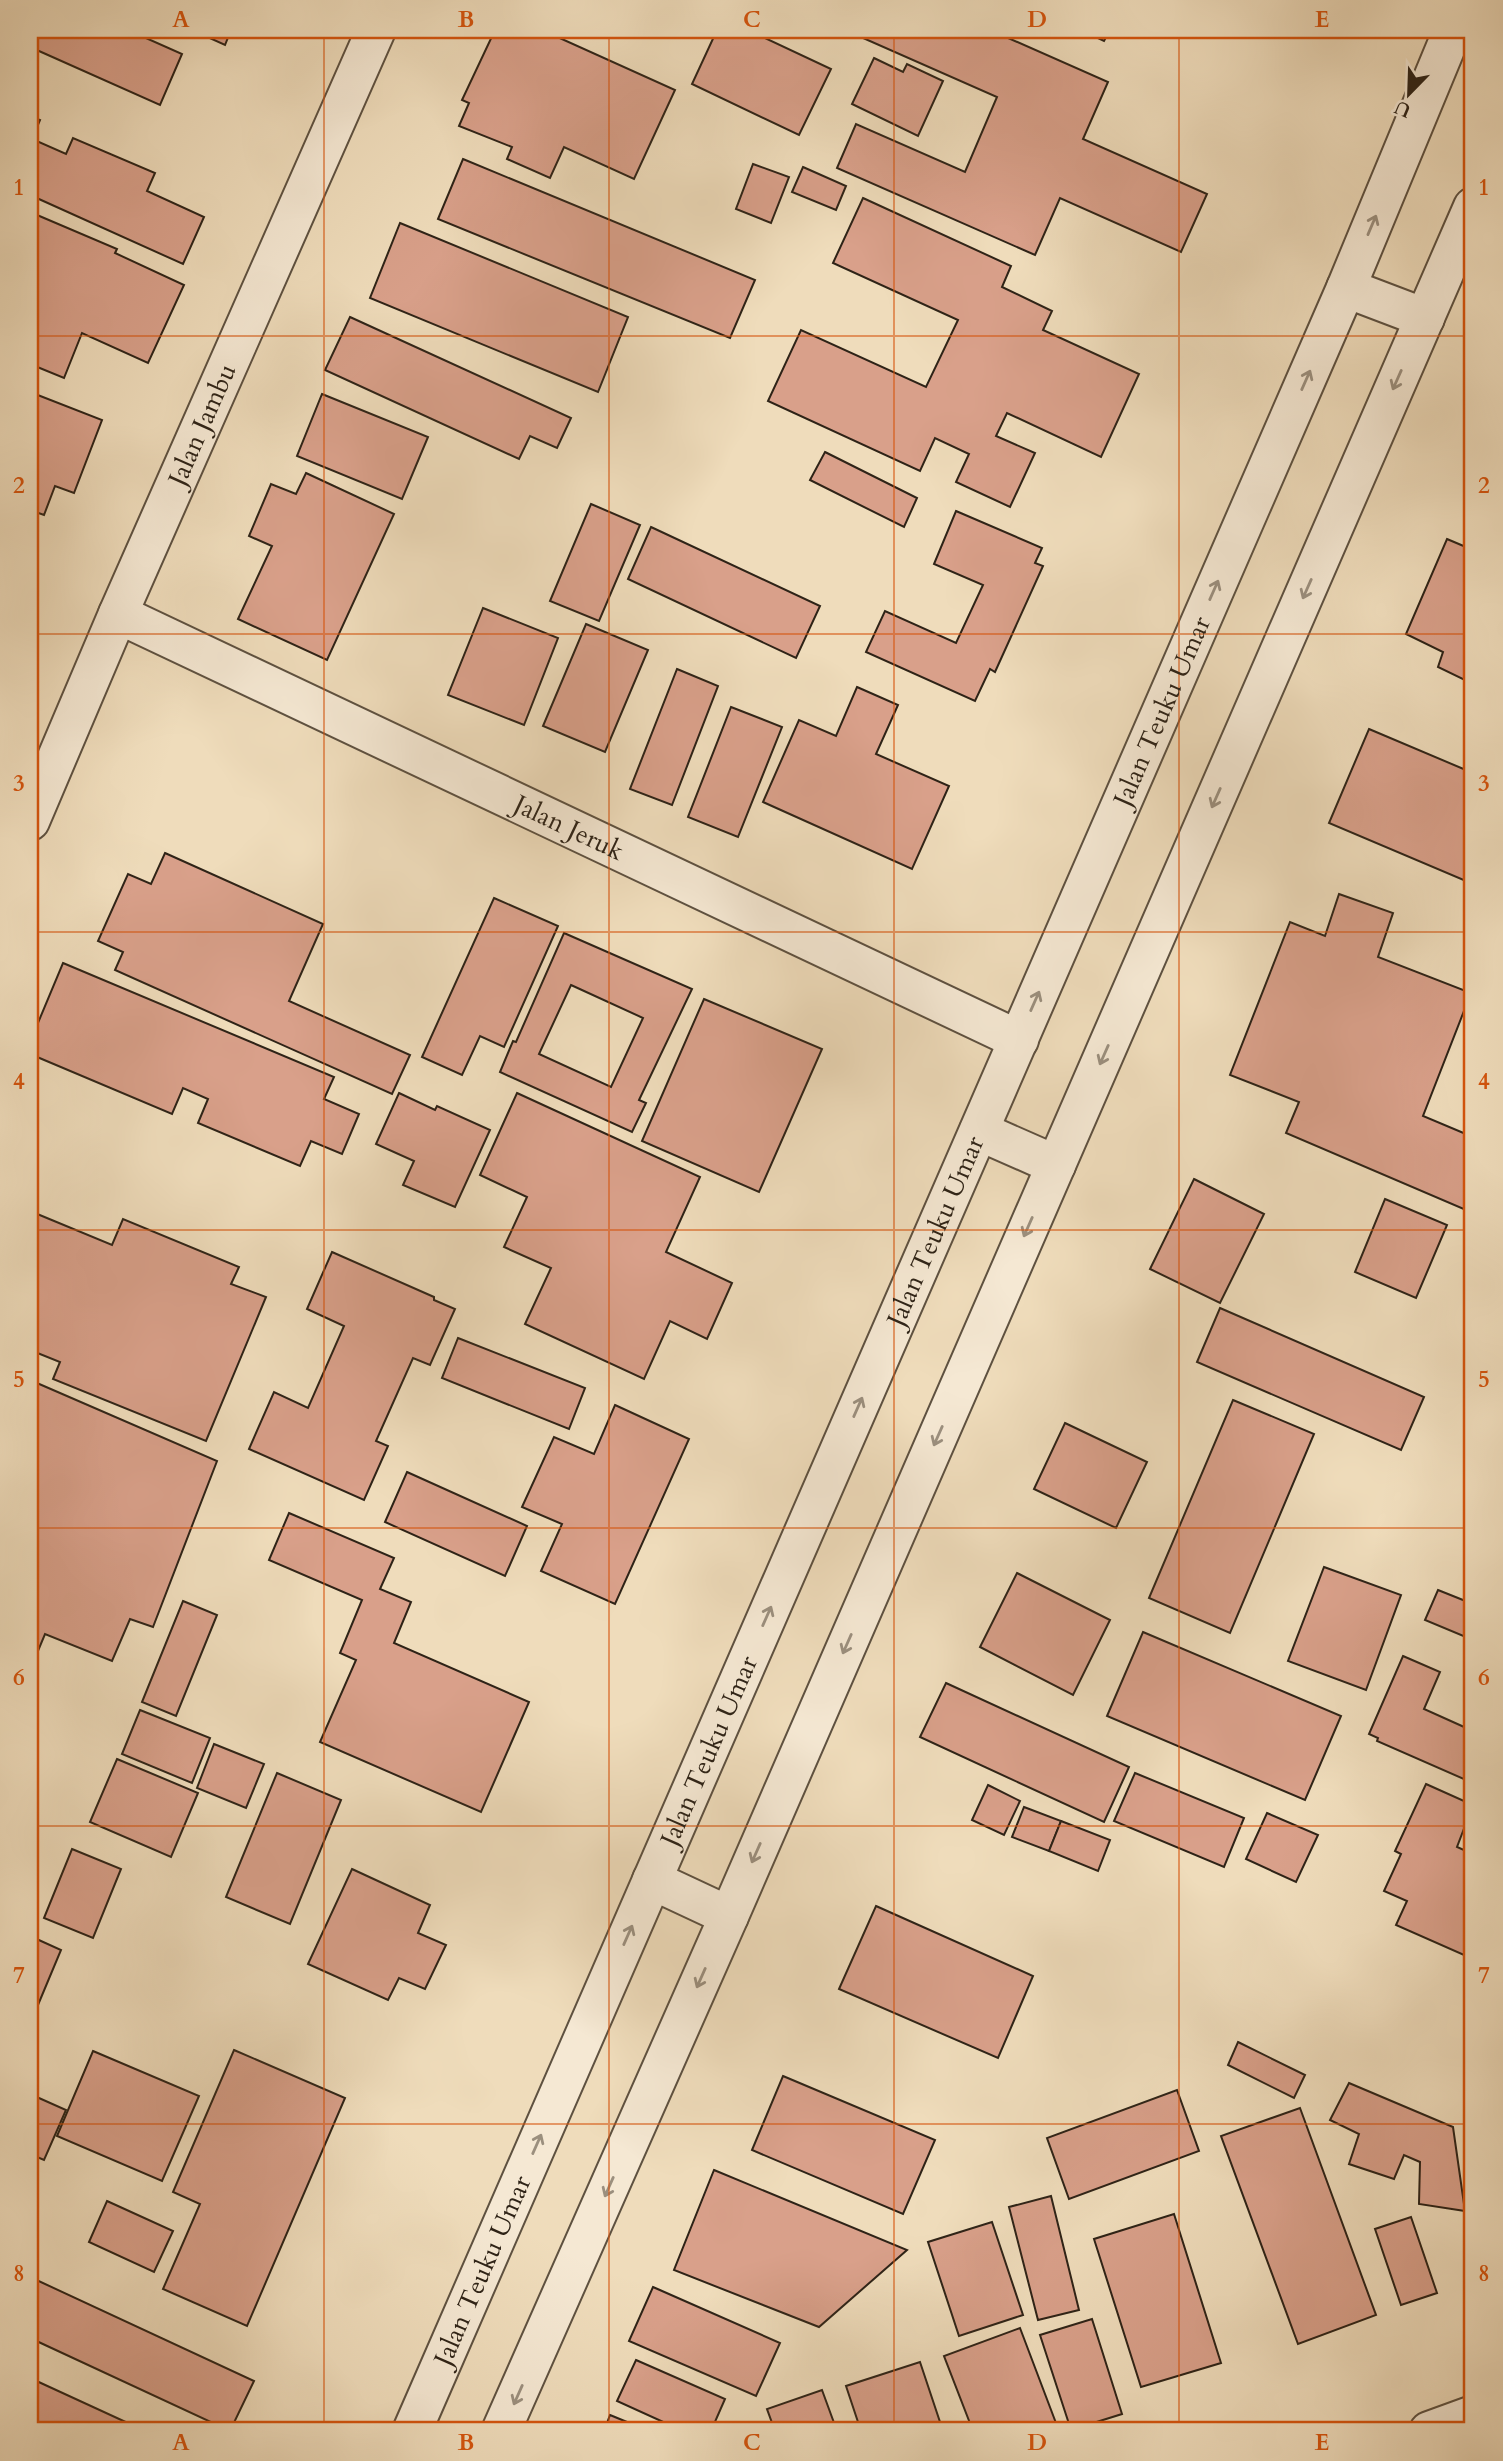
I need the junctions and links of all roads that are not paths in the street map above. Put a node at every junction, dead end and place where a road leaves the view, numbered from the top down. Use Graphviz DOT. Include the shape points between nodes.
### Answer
graph roads {
  1 [pos="376,30"];
  2 [pos="1453,30"];
  3 [pos="1473,207"];
  4 [pos="1346,288"];
  5 [pos="1425,318"];
  6 [pos="118,614"];
  7 [pos="30,821"];
  8 [pos="1019,1040"];
  9 [pos="979,1131"];
  10 [pos="1056,1165"];
  11 [pos="652,1880"];
  12 [pos="729,1916"];
  13 [pos="1473,2415"];
  14 [pos="412,2431"];
  15 [pos="502,2431"];
  16 [pos="1429,2431"];
  1 -- 6 [label="street, Jalan Jambu"];
  4 -- 2 [label="street, Jalan Teuku Umar, one-way"];
  3 -- 5 [label="street"];
  4 -- 5 [label="street"];
  8 -- 4 [label="street, Jalan Teuku Umar, one-way"];
  5 -- 10 [label="street, one-way"];
  6 -- 7 [label="street, Jalan Jambu"];
  6 -- 8 [label="street, Jalan Jeruk"];
  8 -- 9 [label="street, Jalan Teuku Umar"];
  9 -- 10 [label="street"];
  11 -- 9 [label="street, Jalan Teuku Umar, one-way"];
  10 -- 12 [label="street, one-way"];
  11 -- 12 [label="street"];
  14 -- 11 [label="street, Jalan Teuku Umar, one-way"];
  12 -- 15 [label="street, one-way"];
  13 -- 16 [label="street"];
}
